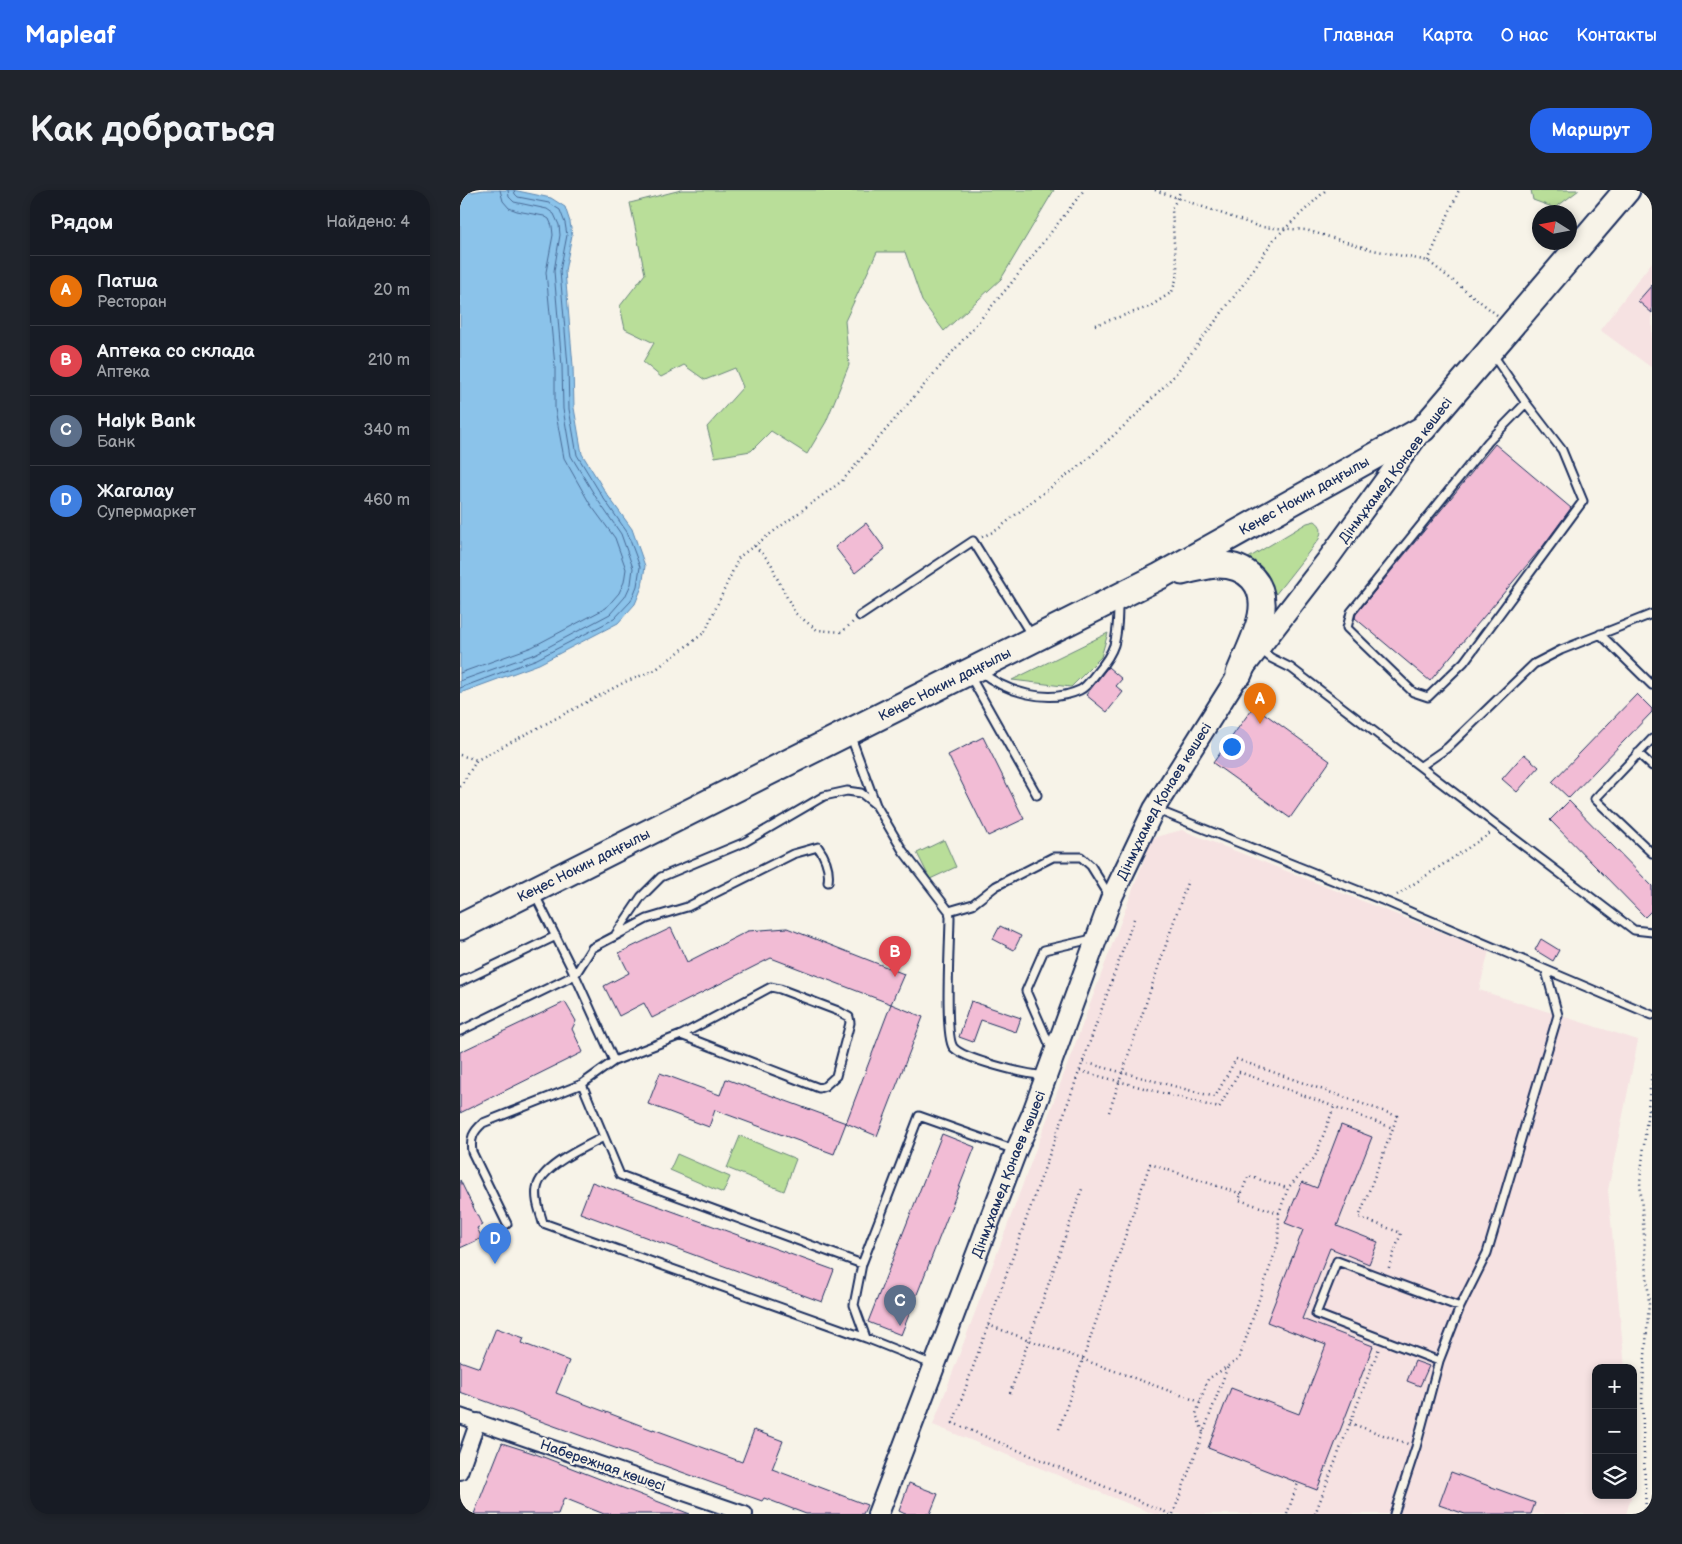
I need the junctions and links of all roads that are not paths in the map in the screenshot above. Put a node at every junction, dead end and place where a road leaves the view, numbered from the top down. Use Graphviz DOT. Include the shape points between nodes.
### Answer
graph roads {
  1 [pos="1627,190"];
  2 [pos="1490,351"];
  3 [pos="1526,403"];
  4 [pos="1422,429"];
  5 [pos="1160,576"];
  6 [pos="1118,596"];
  7 [pos="1652,614"];
  8 [pos="860,616"];
  9 [pos="1600,634"];
  10 [pos="1034,639"];
  11 [pos="1259,648"];
  12 [pos="972,670"];
  13 [pos="1239,674"];
  14 [pos="1652,685"];
  15 [pos="849,732"];
  16 [pos="1652,739"];
  17 [pos="1638,753"];
  18 [pos="1421,766"];
  19 [pos="1652,766"];
  20 [pos="1038,795"];
  21 [pos="876,805"];
  22 [pos="1154,809"];
  23 [pos="1652,852"];
  24 [pos="828,882"];
  25 [pos="532,891"];
  26 [pos="1111,898"];
  27 [pos="949,911"];
  28 [pos="460,927"];
  29 [pos="1652,932"];
  30 [pos="556,936"];
  31 [pos="615,936"];
  32 [pos="1097,938"];
  33 [pos="1546,971"];
  34 [pos="575,975"];
  35 [pos="460,982"];
  36 [pos="1652,1015"];
  37 [pos="460,1031"];
  38 [pos="681,1035"];
  39 [pos="1054,1053"];
  40 [pos="614,1061"];
  41 [pos="1046,1075"];
  42 [pos="582,1084"];
  43 [pos="604,1137"];
  44 [pos="1016,1151"];
  45 [pos="507,1224"];
  46 [pos="862,1264"];
  47 [pos="1460,1307"];
  48 [pos="866,1338"];
  49 [pos="1439,1361"];
  50 [pos="935,1365"];
  51 [pos="460,1416"];
  52 [pos="478,1421"];
  53 [pos="460,1472"];
  54 [pos="745,1514"];
  55 [pos="878,1514"];
  56 [pos="1394,1514"];
  1 -- 2 [label="highway, Дінмұхамед Қонаев көшесі"];
  2 -- 3 [label="lane"];
  2 -- 4 [label="highway, Дінмұхамед Қонаев көшесі"];
  3 -- 3 [label="lane" via="1488,442 1351,612 1347,628 1413,692 1428,697 1464,662 1583,501 1562,450"];
  4 -- 5 [label="highway, Кеңес Нокин даңғылы"];
  4 -- 11 [label="street, Дінмұхамед Қонаев көшесі"];
  5 -- 6 [label="highway, Кеңес Нокин даңғылы"];
  5 -- 13 [label="highway" via="1224,565 1240,569 1257,583 1261,617"];
  6 -- 10 [label="highway, Кеңес Нокин даңғылы"];
  6 -- 12 [label="lane" via="1118,622 1113,646 1102,666 1082,690 1064,696 1035,696 1011,690"];
  7 -- 9 [label="lane"];
  8 -- 10 [label="lane" via="973,541"];
  9 -- 14 [label="lane"];
  9 -- 18 [label="lane" via="1534,664 1446,748"];
  10 -- 12 [label="highway, Кеңес Нокин даңғылы"];
  11 -- 13 [label="street, Дінмұхамед Қонаев көшесі"];
  11 -- 18 [label="lane" via="1291,668"];
  12 -- 15 [label="highway, Кеңес Нокин даңғылы"];
  12 -- 20 [label="lane"];
  13 -- 22 [label="street, Дінмұхамед Қонаев көшесі"];
  15 -- 21 [label="lane"];
  15 -- 25 [label="highway, Кеңес Нокин даңғылы"];
  16 -- 17 [label="lane"];
  17 -- 19 [label="lane"];
  17 -- 23 [label="lane" via="1595,799"];
  18 -- 29 [label="lane" via="1634,930"];
  21 -- 27 [label="lane" via="903,851"];
  21 -- 31 [label="lane" via="861,793 847,791 824,796 745,842 661,877 641,897"];
  22 -- 26 [label="street, Дінмұхамед Қонаев көшесі"];
  22 -- 33 [label="lane" via="1387,902"];
  24 -- 31 [label="lane" via="830,872 818,847 793,854 687,907 647,919"];
  25 -- 28 [label="highway, Кеңес Нокин даңғылы"];
  25 -- 30 [label="lane"];
  26 -- 27 [label="lane" via="1081,856 1053,857 996,886 973,904"];
  26 -- 32 [label="street, Дінмұхамед Қонаев көшесі"];
  27 -- 41 [label="lane" via="948,1002 953,1047 981,1061 1033,1075"];
  30 -- 34 [label="lane"];
  30 -- 35 [label="lane"];
  31 -- 34 [label="lane" via="592,948"];
  32 -- 39 [label="street, Дінмұхамед Қонаев көшесі"];
  32 -- 39 [label="lane" via="1044,950 1026,991"];
  33 -- 36 [label="lane"];
  33 -- 47 [label="lane" via="1558,1015 1487,1253"];
  34 -- 37 [label="lane"];
  34 -- 40 [label="lane"];
  38 -- 38 [label="lane" via="771,988 838,1011 849,1017 850,1024 836,1076 819,1088"];
  38 -- 40 [label="lane"];
  39 -- 41 [label="street, Дінмұхамед Қонаев көшесі"];
  40 -- 42 [label="lane"];
  41 -- 44 [label="street, Дінмұхамед Қонаев көшесі"];
  42 -- 43 [label="lane"];
  42 -- 45 [label="lane" via="483,1123 474,1131 470,1140 472,1152"];
  43 -- 46 [label="lane" via="620,1175"];
  43 -- 48 [label="lane" via="548,1170 538,1186 537,1204 543,1222"];
  44 -- 46 [label="lane" via="919,1116"];
  44 -- 50 [label="street, Дінмұхамед Қонаев көшесі"];
  46 -- 48 [label="lane" via="854,1305"];
  47 -- 49 [label="lane"];
  47 -- 49 [label="lane" via="1337,1261 1316,1314"];
  48 -- 50 [label="lane"];
  49 -- 56 [label="lane"];
  50 -- 55 [label="street, Дінмұхамед Қонаев көшесі"];
  51 -- 52 [label="street, Набережная көшесі"];
  52 -- 53 [label="street"];
  52 -- 54 [label="street, Набережная көшесі"];
}
